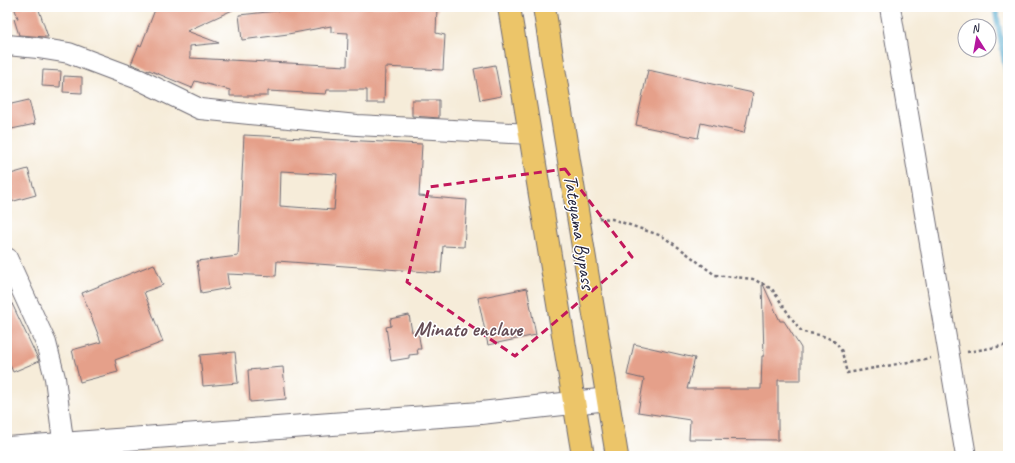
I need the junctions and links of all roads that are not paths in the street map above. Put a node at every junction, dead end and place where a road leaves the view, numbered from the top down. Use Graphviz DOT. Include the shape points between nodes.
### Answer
graph roads {
  1 [pos="509,7"];
  2 [pos="544,7"];
  3 [pos="890,7"];
  4 [pos="7,45"];
  5 [pos="530,134"];
  6 [pos="7,258"];
  7 [pos="608,399"];
  8 [pos="574,403"];
  9 [pos="7,448"];
  10 [pos="64,450"];
  11 [pos="583,456"];
  12 [pos="617,456"];
  13 [pos="966,456"];
  1 -- 5 [label="highway, Tateyama Bypass"];
  2 -- 7 [label="highway, Tateyama Bypass"];
  3 -- 13 [label="street"];
  4 -- 5 [label="street" via="69,53 138,79 200,109 357,125"];
  5 -- 8 [label="highway, Tateyama Bypass"];
  6 -- 10 [label="street" via="46,344 55,378"];
  7 -- 8 [label="street"];
  7 -- 12 [label="highway, Tateyama Bypass"];
  8 -- 10 [label="street"];
  8 -- 11 [label="highway, Tateyama Bypass"];
  9 -- 10 [label="street"];
}
